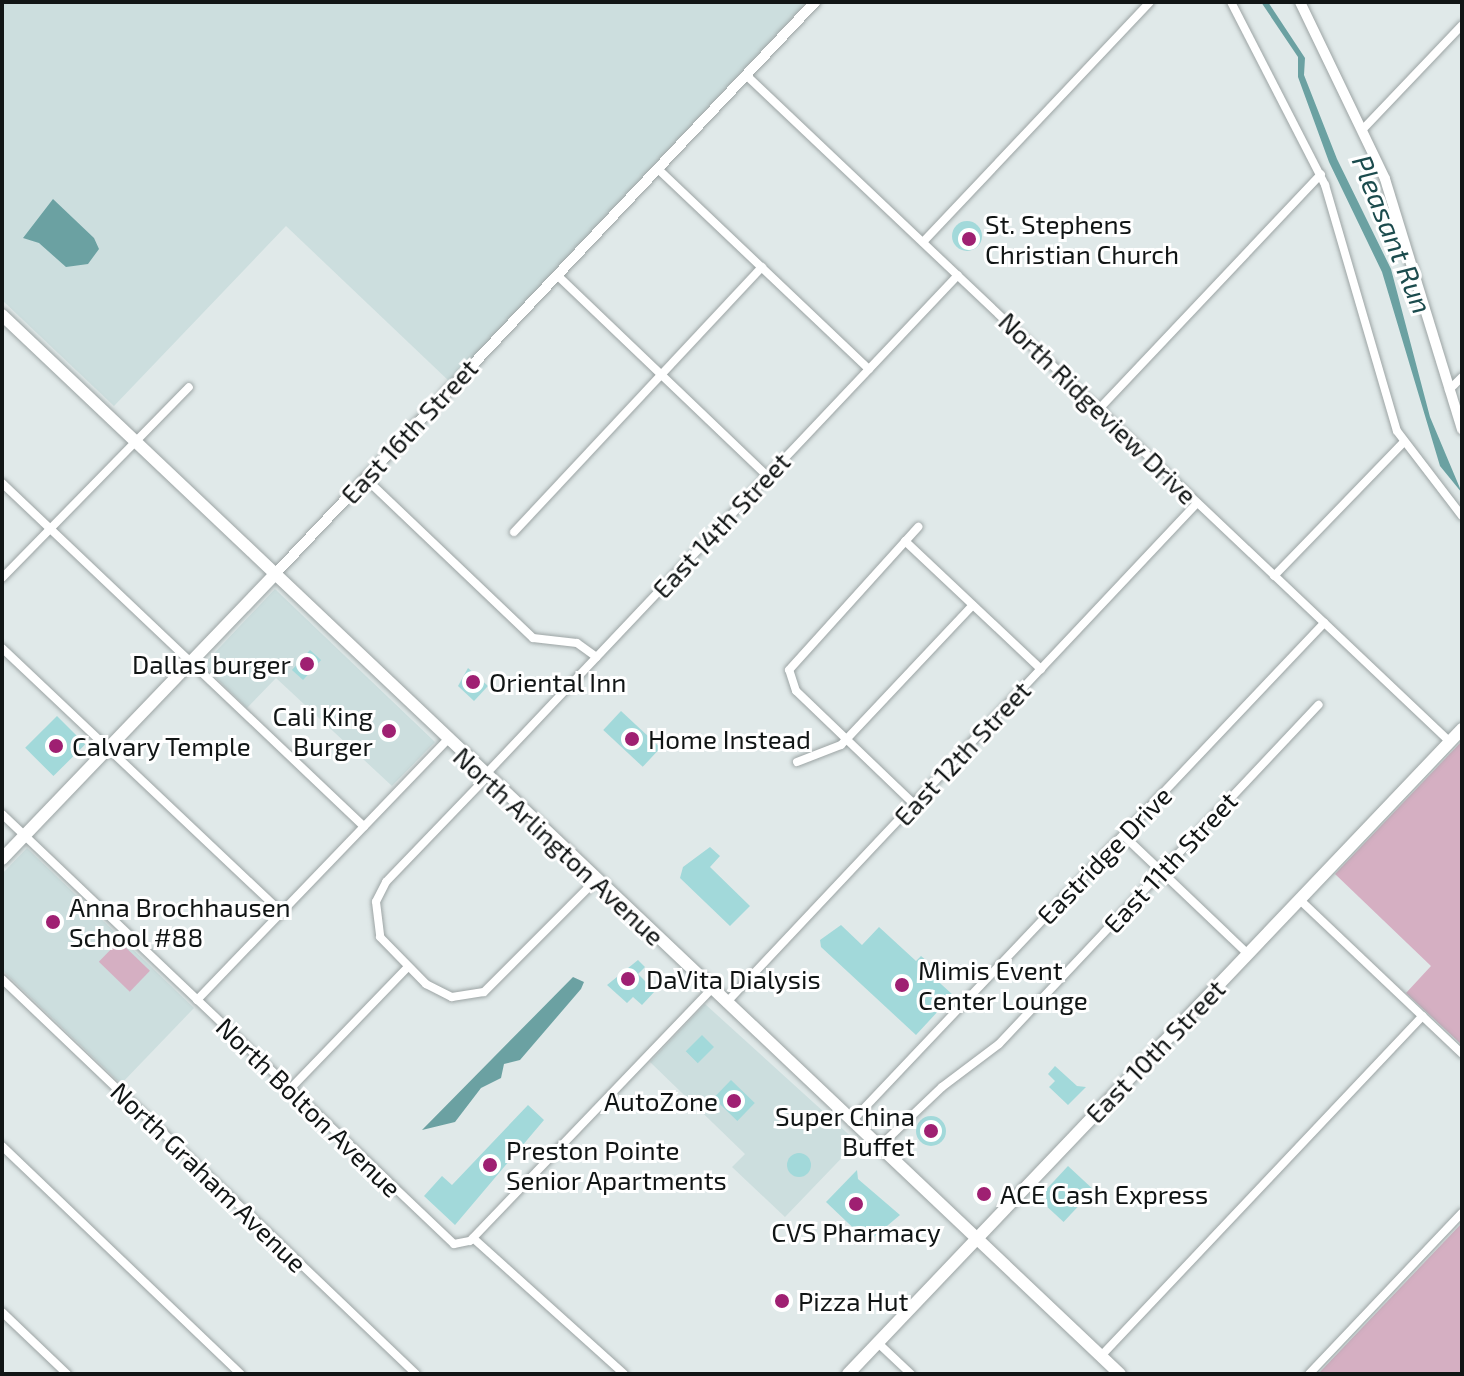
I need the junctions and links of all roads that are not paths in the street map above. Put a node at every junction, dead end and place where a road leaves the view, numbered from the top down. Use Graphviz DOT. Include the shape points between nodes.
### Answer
graph roads {
  1 [pos="815,2"];
  2 [pos="1150,2"];
  3 [pos="1231,2"];
  4 [pos="1300,2"];
  5 [pos="1462,25"];
  6 [pos="746,75"];
  7 [pos="1364,128"];
  8 [pos="658,169"];
  9 [pos="1321,174"];
  10 [pos="923,242"];
  11 [pos="762,267"];
  12 [pos="557,275"];
  13 [pos="958,275"];
  14 [pos="2,315"];
  15 [pos="869,369"];
  16 [pos="662,374"];
  17 [pos="1462,377"];
  18 [pos="189,387"];
  19 [pos="1449,390"];
  20 [pos="1099,409"];
  21 [pos="1462,429"];
  22 [pos="136,443"];
  23 [pos="1403,443"];
  24 [pos="767,476"];
  25 [pos="365,478"];
  26 [pos="2,483"];
  27 [pos="1197,503"];
  28 [pos="1462,516"];
  29 [pos="918,527"];
  30 [pos="50,528"];
  31 [pos="514,532"];
  32 [pos="905,541"];
  33 [pos="277,572"];
  34 [pos="1274,576"];
  35 [pos="2,578"];
  36 [pos="973,605"];
  37 [pos="1324,623"];
  38 [pos="2,648"];
  39 [pos="596,657"];
  40 [pos="191,662"];
  41 [pos="1041,669"];
  42 [pos="1319,705"];
  43 [pos="1462,729"];
  44 [pos="846,739"];
  45 [pos="447,740"];
  46 [pos="1450,742"];
  47 [pos="108,748"];
  48 [pos="797,762"];
  49 [pos="485,777"];
  50 [pos="914,804"];
  51 [pos="2,814"];
  52 [pos="364,827"];
  53 [pos="25,835"];
  54 [pos="1123,835"];
  55 [pos="2,859"];
  56 [pos="1161,872"];
  57 [pos="595,881"];
  58 [pos="1300,900"];
  59 [pos="282,913"];
  60 [pos="1248,954"];
  61 [pos="408,967"];
  62 [pos="2,979"];
  63 [pos="711,990"];
  64 [pos="197,1000"];
  65 [pos="726,1004"];
  66 [pos="1423,1016"];
  67 [pos="1462,1054"];
  68 [pos="290,1089"];
  69 [pos="851,1122"];
  70 [pos="2,1146"];
  71 [pos="879,1147"];
  72 [pos="1462,1213"];
  73 [pos="473,1238"];
  74 [pos="977,1239"];
  75 [pos="2,1312"];
  76 [pos="878,1343"];
  77 [pos="1101,1356"];
  78 [pos="67,1374"];
  79 [pos="241,1374"];
  80 [pos="416,1374"];
  81 [pos="624,1374"];
  82 [pos="848,1374"];
  83 [pos="911,1374"];
  84 [pos="1120,1374"];
  85 [pos="1309,1374"];
  1 -- 6 [label="street, East 16th Street"];
  2 -- 10 [label="street"];
  3 -- 9 [label="street"];
  4 -- 7 [label="street"];
  5 -- 7 [label="street"];
  6 -- 8 [label="street, East 16th Street"];
  6 -- 10 [label="street, North Ridgeview Drive"];
  7 -- 19 [label="street" via="1411,251"];
  8 -- 11 [label="street"];
  8 -- 12 [label="street, East 16th Street"];
  9 -- 20 [label="street"];
  9 -- 23 [label="street"];
  10 -- 13 [label="street, North Ridgeview Drive"];
  11 -- 15 [label="street"];
  11 -- 16 [label="street"];
  12 -- 16 [label="street"];
  12 -- 25 [label="street, East 16th Street"];
  13 -- 15 [label="street, East 14th Street"];
  13 -- 20 [label="street, North Ridgeview Drive"];
  14 -- 22 [label="main road, North Arlington Avenue"];
  15 -- 24 [label="street, East 14th Street"];
  16 -- 24 [label="street"];
  16 -- 31 [label="street"];
  17 -- 19 [label="street"];
  18 -- 22 [label="street"];
  19 -- 21 [label="street"];
  20 -- 27 [label="street, North Ridgeview Drive"];
  22 -- 30 [label="street"];
  22 -- 33 [label="main road, North Arlington Avenue"];
  23 -- 28 [label="street"];
  23 -- 34 [label="street"];
  24 -- 39 [label="street, East 14th Street"];
  25 -- 33 [label="street, East 16th Street"];
  25 -- 39 [label="street" via="533,638 577,643"];
  26 -- 30 [label="street"];
  27 -- 34 [label="street, North Ridgeview Drive"];
  27 -- 41 [label="street, East 12th Street"];
  29 -- 32 [label="street"];
  30 -- 35 [label="street"];
  30 -- 40 [label="street"];
  32 -- 36 [label="street"];
  32 -- 44 [label="street" via="789,670 796,691"];
  33 -- 40 [label="main road, East 16th Street"];
  33 -- 45 [label="main road, North Arlington Avenue"];
  34 -- 37 [label="street, North Ridgeview Drive"];
  36 -- 41 [label="street"];
  36 -- 44 [label="street"];
  37 -- 46 [label="street, North Ridgeview Drive"];
  37 -- 54 [label="street, Eastridge Drive"];
  38 -- 47 [label="street"];
  39 -- 49 [label="street, East 14th Street"];
  40 -- 47 [label="main road, East 16th Street"];
  40 -- 52 [label="street"];
  41 -- 50 [label="street, East 12th Street"];
  42 -- 56 [label="street, East 11th Street"];
  43 -- 46 [label="main road, East 10th Street"];
  44 -- 48 [label="street" via="815,760"];
  44 -- 50 [label="street"];
  45 -- 49 [label="main road, North Arlington Avenue"];
  45 -- 52 [label="street"];
  46 -- 58 [label="main road, East 10th Street"];
  47 -- 53 [label="main road, East 16th Street"];
  47 -- 59 [label="street"];
  49 -- 57 [label="main road, North Arlington Avenue"];
  49 -- 61 [label="street, East 14th Street" via="377,898 379,934"];
  50 -- 65 [label="street, East 12th Street"];
  51 -- 53 [label="street, North Bolton Avenue"];
  52 -- 59 [label="street"];
  53 -- 55 [label="main road, East 16th Street"];
  53 -- 64 [label="street, North Bolton Avenue"];
  54 -- 56 [label="street"];
  54 -- 69 [label="street, Eastridge Drive"];
  56 -- 60 [label="street"];
  56 -- 71 [label="street, East 11th Street" via="999,1044 942,1087"];
  57 -- 61 [label="street, East 14th Street" via="480,994 445,995"];
  57 -- 63 [label="main road, North Arlington Avenue"];
  58 -- 60 [label="main road, East 10th Street"];
  58 -- 66 [label="street"];
  59 -- 64 [label="street"];
  60 -- 74 [label="main road, East 10th Street"];
  61 -- 68 [label="street"];
  62 -- 80 [label="street, North Graham Avenue"];
  63 -- 65 [label="main road, North Arlington Avenue"];
  63 -- 73 [label="street"];
  64 -- 68 [label="street, North Bolton Avenue"];
  65 -- 69 [label="main road, North Arlington Avenue"];
  66 -- 67 [label="street"];
  66 -- 77 [label="street"];
  68 -- 73 [label="street, North Bolton Avenue" via="449,1241 460,1244"];
  69 -- 71 [label="main road, North Arlington Avenue"];
  70 -- 79 [label="street"];
  71 -- 74 [label="main road, North Arlington Avenue"];
  72 -- 85 [label="street"];
  73 -- 81 [label="street"];
  74 -- 76 [label="main road, East 10th Street"];
  74 -- 77 [label="main road, North Arlington Avenue"];
  75 -- 78 [label="street"];
  76 -- 82 [label="main road, East 10th Street"];
  76 -- 83 [label="street"];
  77 -- 84 [label="main road, North Arlington Avenue"];
}
